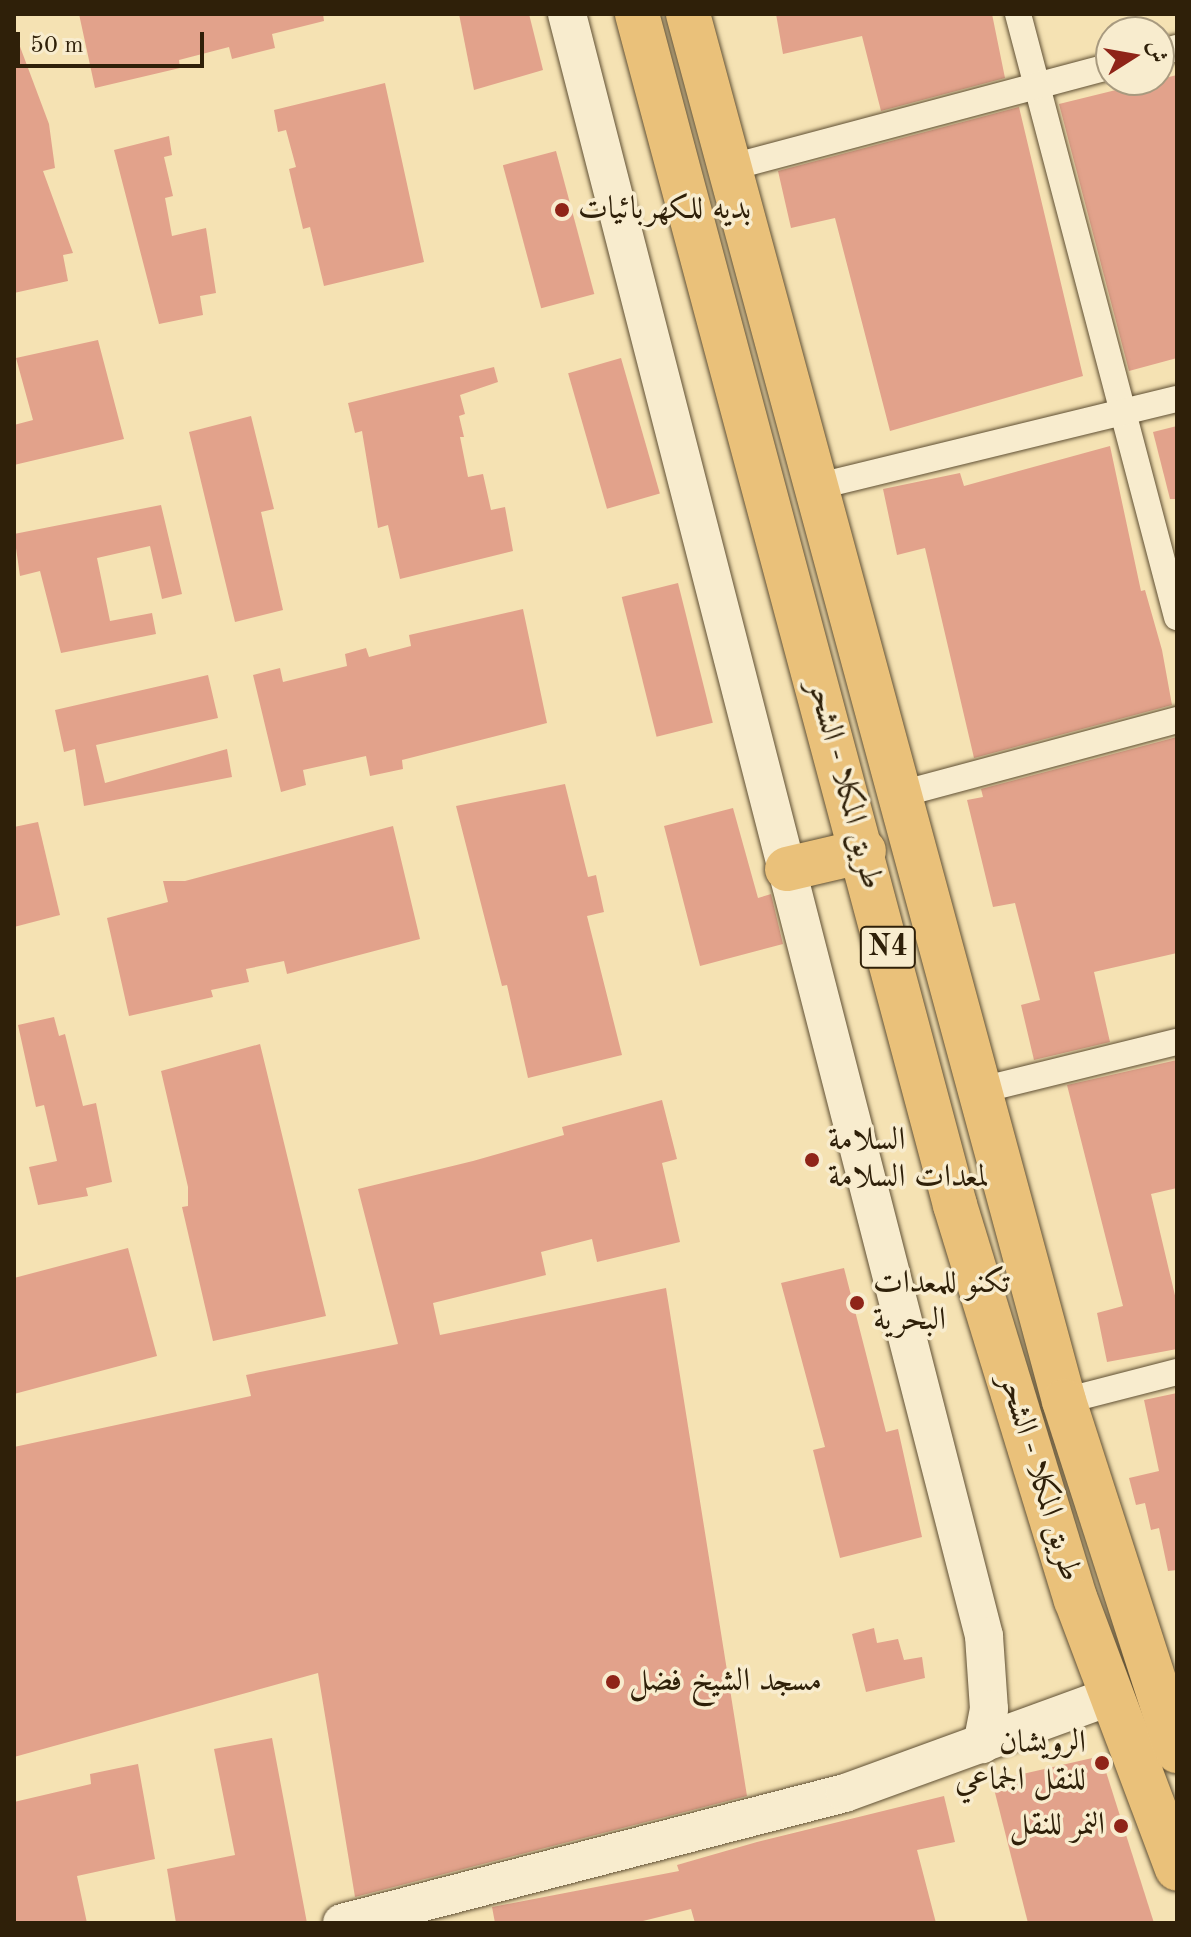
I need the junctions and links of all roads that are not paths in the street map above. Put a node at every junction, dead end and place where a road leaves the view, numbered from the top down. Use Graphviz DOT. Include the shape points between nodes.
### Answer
graph roads {
  1 [pos="567,14"];
  2 [pos="637,14"];
  3 [pos="688,14"];
  4 [pos="1018,14"];
  5 [pos="1095,70"];
  6 [pos="1036,86"];
  7 [pos="728,168"];
  8 [pos="679,182"];
  9 [pos="1177,399"];
  10 [pos="1121,413"];
  11 [pos="819,486"];
  12 [pos="1177,617"];
  13 [pos="1177,720"];
  14 [pos="901,794"];
  15 [pos="864,851"];
  16 [pos="787,869"];
  17 [pos="1177,1042"];
  18 [pos="981,1090"];
  19 [pos="1008,1189"];
  20 [pos="955,1205"];
  21 [pos="1177,1372"];
  22 [pos="1064,1401"];
  23 [pos="1112,1696"];
  24 [pos="982,1744"];
  25 [pos="1177,1751"];
  26 [pos="1177,1869"];
  27 [pos="342,1923"];
  1 -- 16 [label="street"];
  2 -- 8 [label="highway, طريق المكلا - الشحر / N4"];
  3 -- 7 [label="highway, طريق المكلا - الشحر / N4"];
  4 -- 6 [label="street"];
  5 -- 6 [label="street"];
  6 -- 7 [label="street"];
  6 -- 10 [label="street"];
  7 -- 8 [label="highway"];
  7 -- 11 [label="highway, طريق المكلا - الشحر / N4"];
  8 -- 15 [label="highway, طريق المكلا - الشحر / N4"];
  9 -- 10 [label="street"];
  10 -- 11 [label="street"];
  10 -- 12 [label="street"];
  11 -- 14 [label="highway, طريق المكلا - الشحر / N4"];
  13 -- 14 [label="street"];
  14 -- 18 [label="highway, طريق المكلا - الشحر / N4"];
  15 -- 16 [label="highway"];
  15 -- 20 [label="highway, طريق المكلا - الشحر / N4"];
  16 -- 24 [label="street" via="984,1636 989,1709"];
  17 -- 18 [label="street"];
  18 -- 19 [label="highway, طريق المكلا - الشحر / N4"];
  19 -- 20 [label="highway"];
  19 -- 22 [label="highway, طريق المكلا - الشحر / N4"];
  20 -- 23 [label="highway, طريق المكلا - الشحر / N4" via="1076,1600"];
  21 -- 22 [label="street"];
  22 -- 25 [label="highway, طريق المكلا - الشحر / N4"];
  23 -- 24 [label="street"];
  23 -- 26 [label="highway, طريق المكلا - الشحر / N4"];
  24 -- 27 [label="street" via="845,1793"];
}
